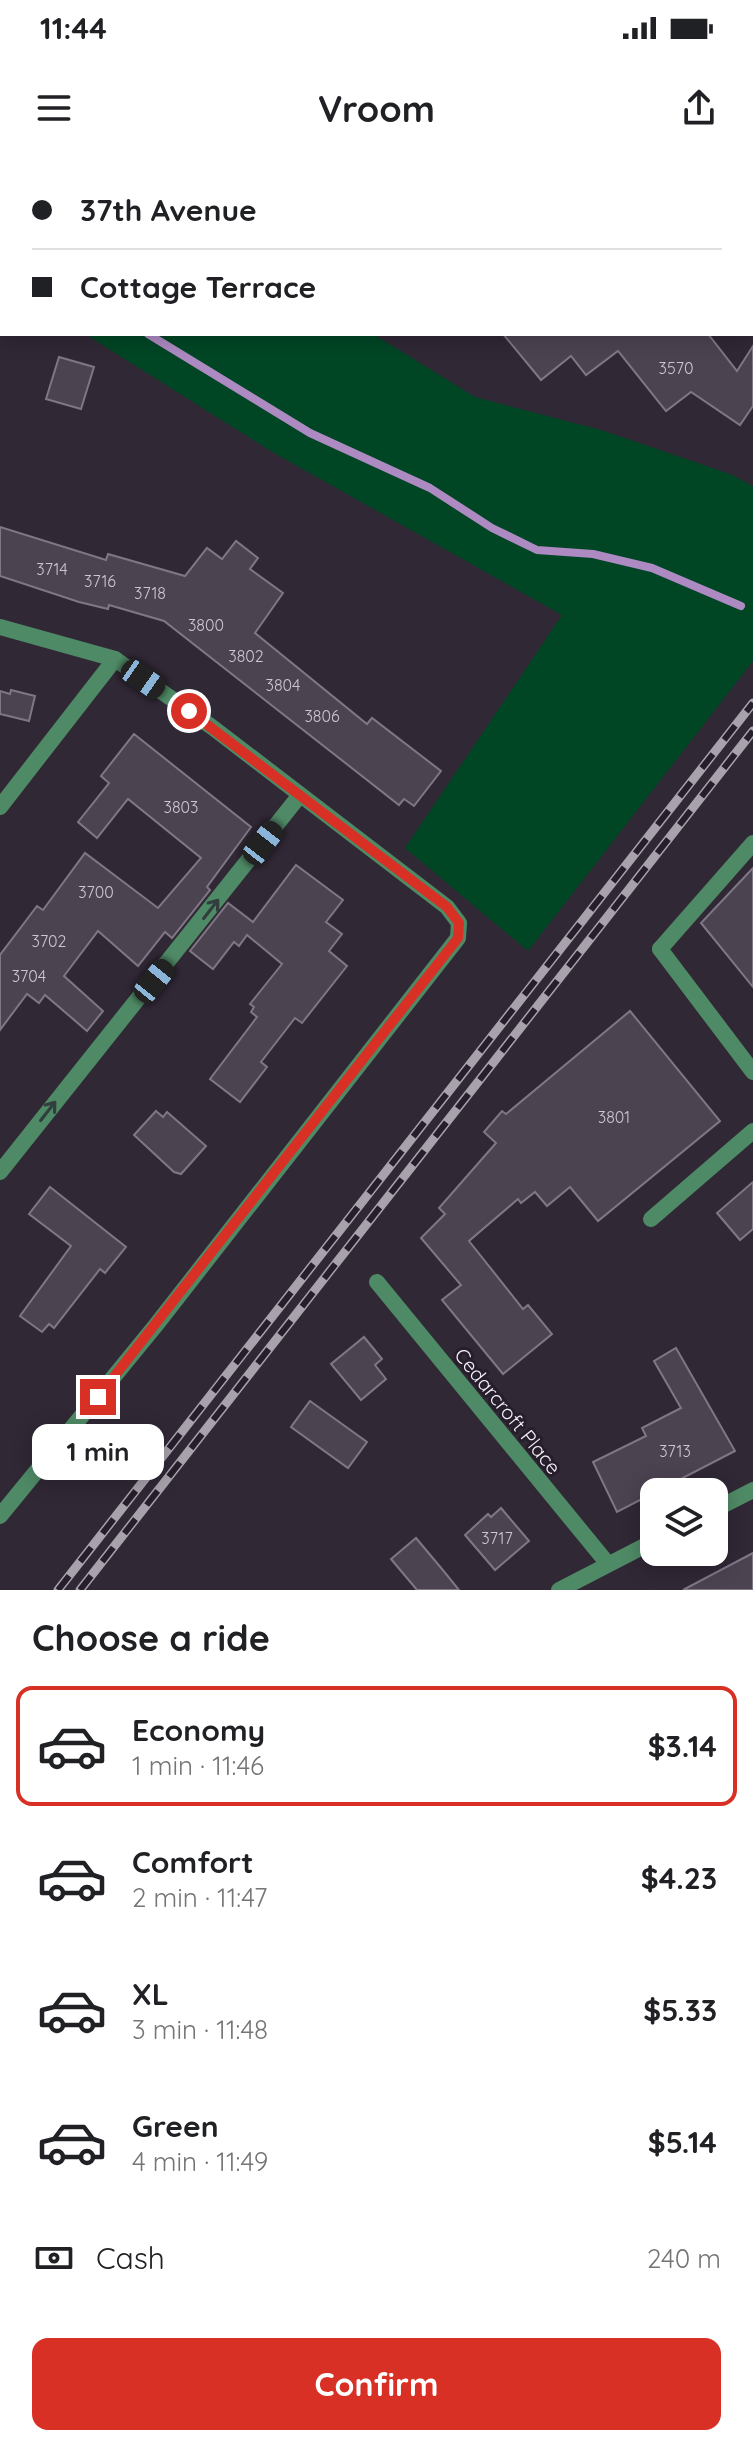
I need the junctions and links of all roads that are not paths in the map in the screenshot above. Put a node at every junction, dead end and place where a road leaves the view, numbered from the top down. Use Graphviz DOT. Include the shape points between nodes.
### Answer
graph roads {
  1 [pos="0,627"];
  2 [pos="115,659"];
  3 [pos="300,795"];
  4 [pos="0,807"];
  5 [pos="753,843"];
  6 [pos="753,1072"];
  7 [pos="753,1131"];
  8 [pos="0,1172"];
  9 [pos="651,1219"];
  10 [pos="377,1282"];
  11 [pos="753,1490"];
  12 [pos="728,1503"];
  13 [pos="0,1516"];
  14 [pos="640,1548"];
  15 [pos="608,1564"];
  16 [pos="559,1590"];
  1 -- 2 [label="street"];
  2 -- 3 [label="street"];
  2 -- 4 [label="street"];
  8 -- 3 [label="street, one-way"];
  3 -- 13 [label="street" via="447,907 459,923 458,938"];
  5 -- 6 [label="street" via="660,949"];
  7 -- 9 [label="street"];
  10 -- 15 [label="street, Cedarcroft Place"];
  11 -- 12 [label="street"];
  14 -- 15 [label="street"];
  15 -- 16 [label="street"];
}
